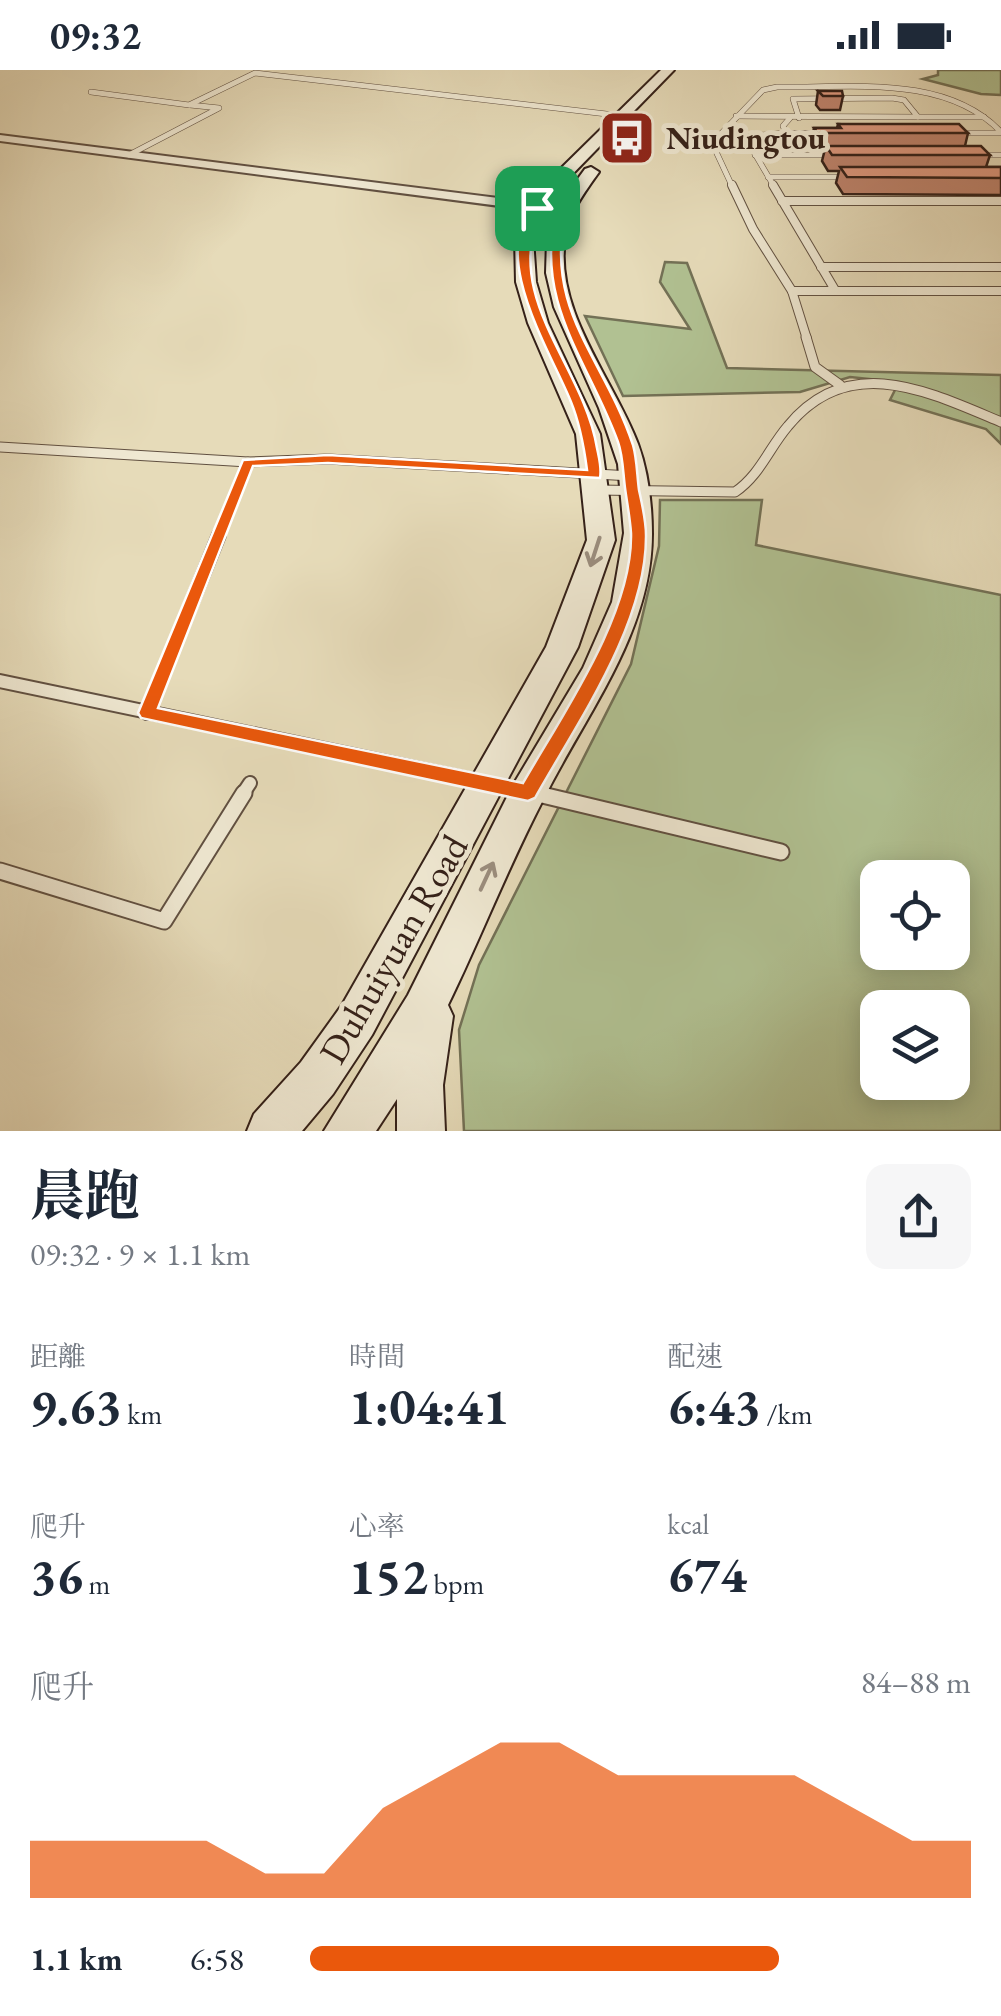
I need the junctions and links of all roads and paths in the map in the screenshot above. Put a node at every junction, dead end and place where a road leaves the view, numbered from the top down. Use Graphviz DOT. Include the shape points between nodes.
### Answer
graph roads {
  1 [pos="668,70"];
  2 [pos="684,70"];
  3 [pos="91,92"];
  4 [pos="189,104"];
  5 [pos="736,116"];
  6 [pos="633,117"];
  7 [pos="918,117"];
  8 [pos="984,117"];
  9 [pos="795,118"];
  10 [pos="786,133"];
  11 [pos="845,133"];
  12 [pos="942,133"];
  13 [pos="1001,133"];
  14 [pos="0,138"];
  15 [pos="129,155"];
  16 [pos="755,155"];
  17 [pos="850,155"];
  18 [pos="963,155"];
  19 [pos="1001,155"];
  20 [pos="768,177"];
  21 [pos="865,177"];
  22 [pos="782,201"];
  23 [pos="1001,202"];
  24 [pos="549,209"];
  25 [pos="821,267"];
  26 [pos="1001,268"];
  27 [pos="834,290"];
  28 [pos="792,291"];
  29 [pos="1001,291"];
  30 [pos="840,385"];
  31 [pos="1001,422"];
  32 [pos="0,447"];
  33 [pos="248,462"];
  34 [pos="596,483"];
  35 [pos="632,484"];
  36 [pos="0,681"];
  37 [pos="147,713"];
  38 [pos="488,782"];
  39 [pos="250,783"];
  40 [pos="528,792"];
  41 [pos="781,852"];
  42 [pos="0,871"];
  43 [pos="446,965"];
  44 [pos="272,1131"];
  45 [pos="348,1131"];
  46 [pos="421,1131"];
  1 -- 6 [label="street, Duhuiyuan Road"];
  2 -- 6 [label="street, Duhuiyuan Road"];
  3 -- 4 [label="lane"];
  4 -- 6 [label="lane" via="255,73"];
  4 -- 15 [label="lane" via="218,108"];
  5 -- 8 [label="lane" via="763,90 777,88 917,89"];
  5 -- 9 [label="lane"];
  5 -- 28 [label="lane" via="712,143 753,230"];
  6 -- 24 [label="street, Duhuiyuan Road" via="567,198"];
  7 -- 8 [label="lane"];
  7 -- 9 [label="lane"];
  7 -- 9 [label="lane" via="904,100 892,98 792,98"];
  8 -- 13 [label="lane"];
  9 -- 10 [label="lane" via="784,126"];
  10 -- 11 [label="lane"];
  10 -- 16 [label="lane" via="749,136"];
  12 -- 13 [label="lane"];
  14 -- 15 [label="street"];
  15 -- 24 [label="street"];
  16 -- 17 [label="lane"];
  16 -- 20 [label="lane"];
  18 -- 19 [label="lane"];
  20 -- 21 [label="lane"];
  20 -- 22 [label="lane"];
  22 -- 23 [label="lane"];
  22 -- 25 [label="lane"];
  24 -- 34 [label="street, Duhuiyuan Road" via="524,238 526,282 582,417"];
  24 -- 35 [label="street, Duhuiyuan Road" via="555,278 626,446"];
  25 -- 26 [label="lane"];
  25 -- 27 [label="lane"];
  27 -- 28 [label="lane"];
  27 -- 29 [label="lane"];
  28 -- 30 [label="lane" via="815,367"];
  30 -- 31 [label="lane" via="913,391"];
  30 -- 35 [label="lane" via="805,406 754,481 735,492"];
  32 -- 33 [label="lane"];
  33 -- 34 [label="lane" via="328,459"];
  33 -- 37 [label="lane"];
  34 -- 35 [label="lane"];
  34 -- 38 [label="street, Duhuiyuan Road, one-way" via="601,540 562,648"];
  35 -- 40 [label="street, Duhuiyuan Road" via="638,536 621,616"];
  36 -- 37 [label="lane"];
  37 -- 38 [label="lane"];
  38 -- 40 [label="lane"];
  38 -- 44 [label="street, Duhuiyuan Road" via="357,1020"];
  39 -- 42 [label="lane" via="164,921"];
  40 -- 41 [label="lane"];
  43 -- 40 [label="street, Duhuiyuan Road, one-way"];
  43 -- 45 [label="street, Duhuiyuan Road"];
  43 -- 46 [label="street" via="427,1030"];
}
